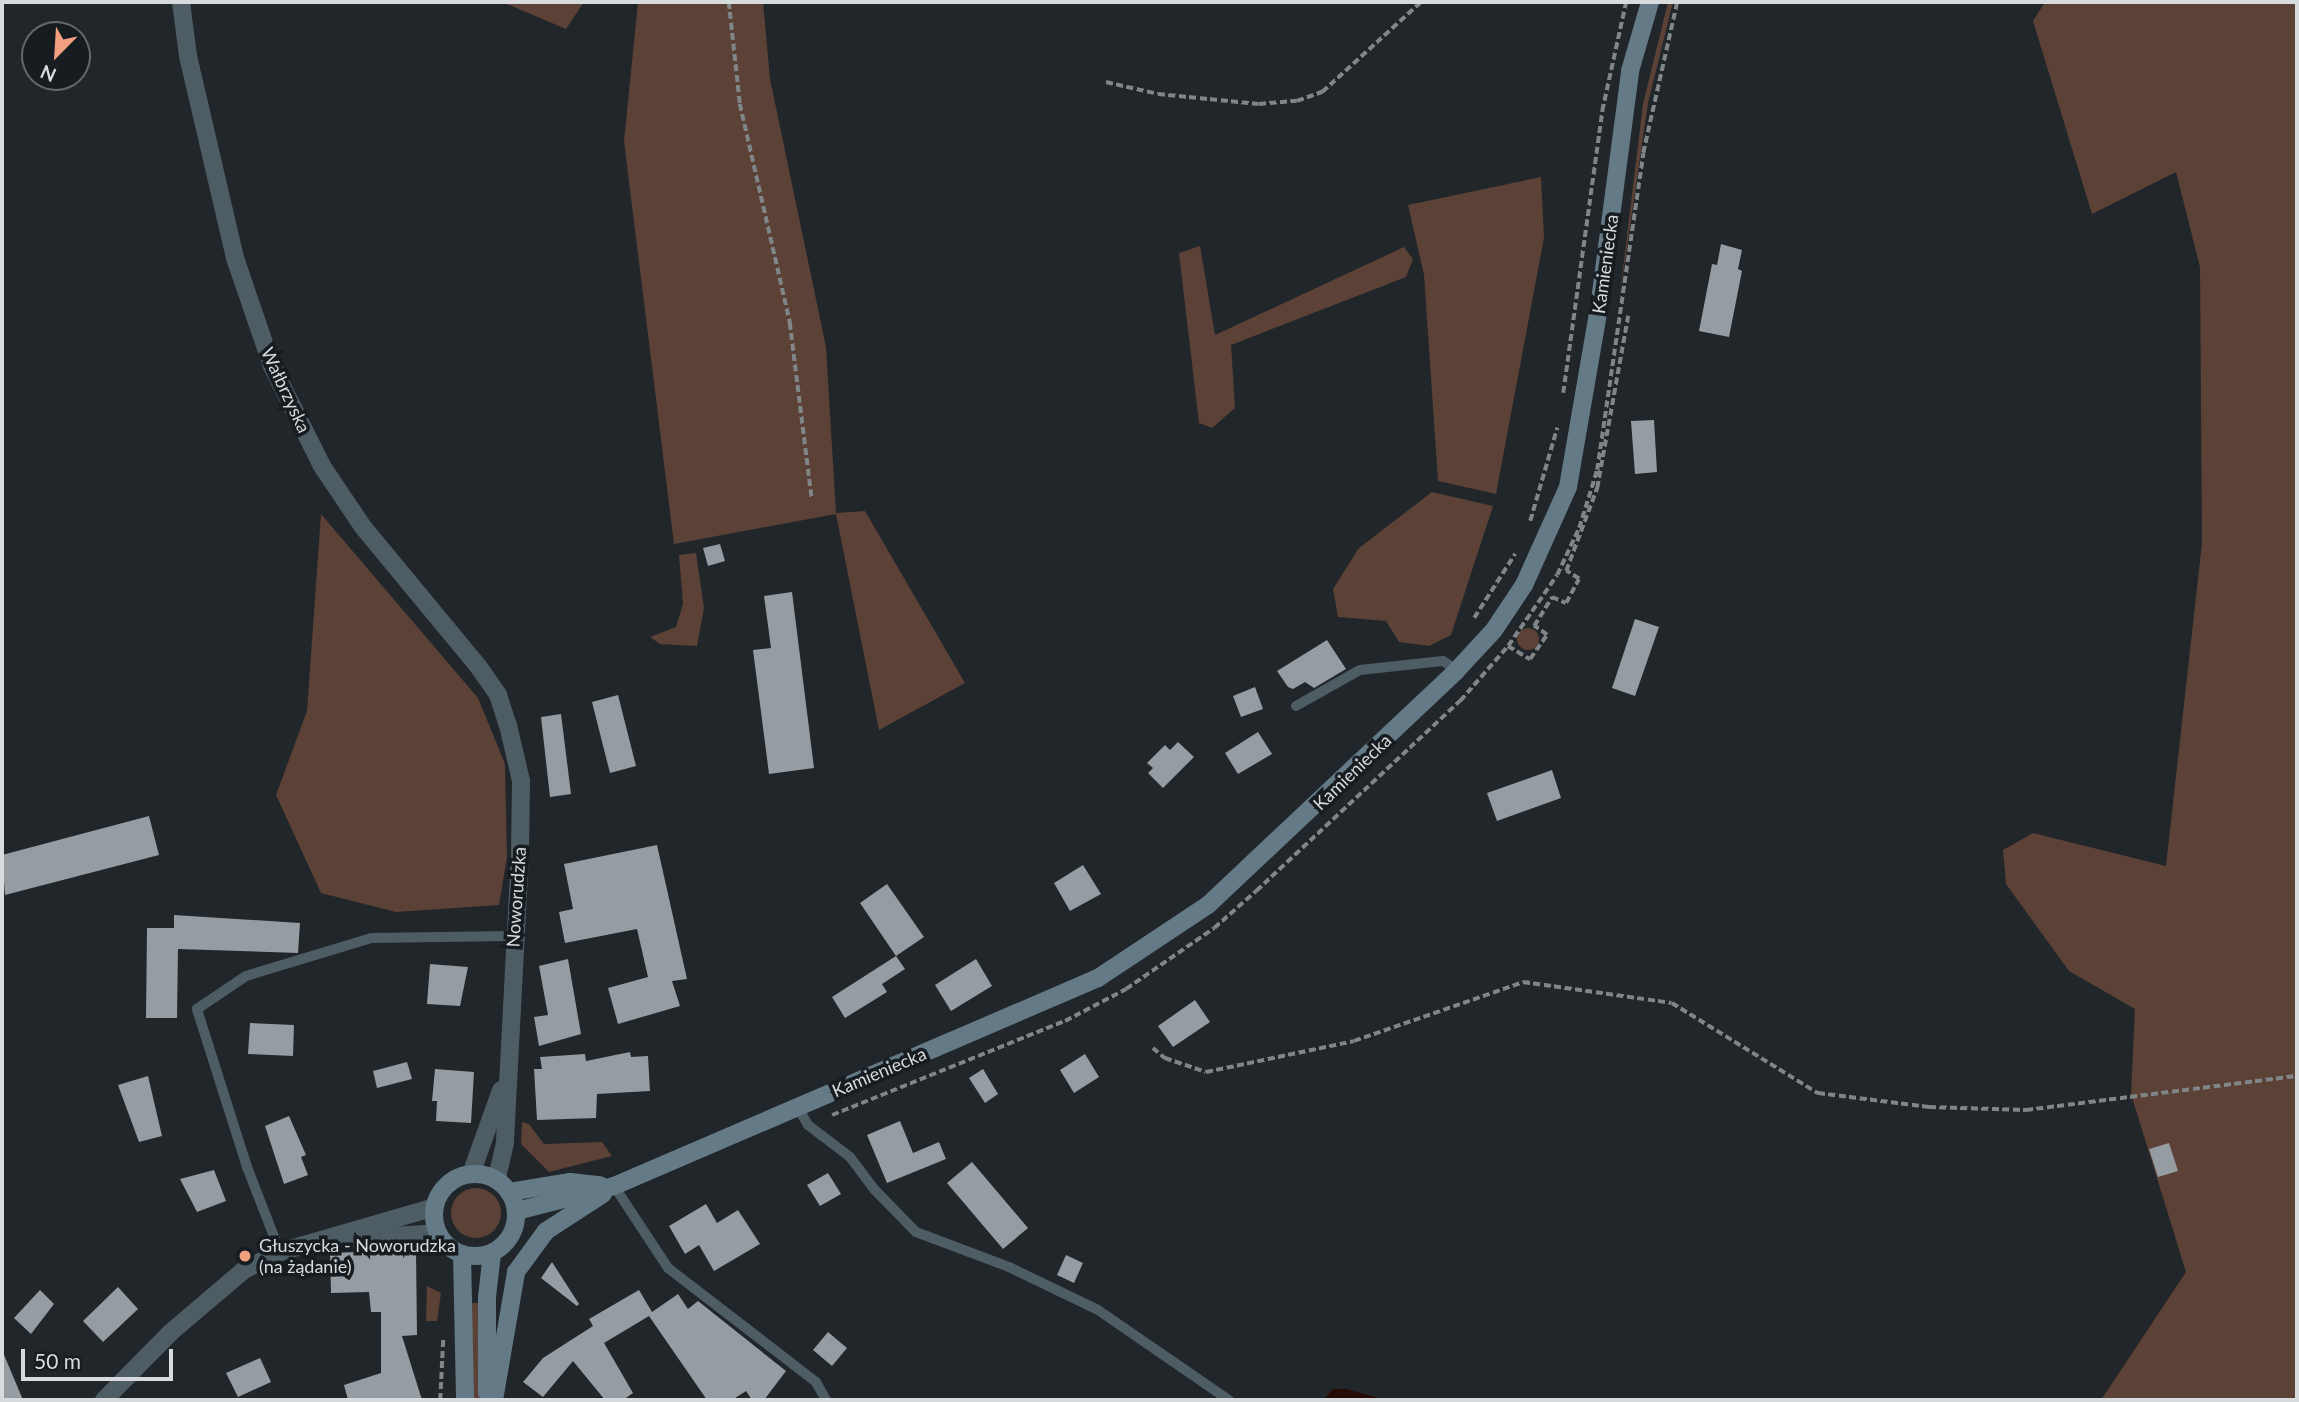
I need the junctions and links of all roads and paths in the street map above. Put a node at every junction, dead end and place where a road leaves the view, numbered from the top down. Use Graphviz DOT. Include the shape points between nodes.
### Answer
graph roads {
  1 [pos="181,2"];
  2 [pos="729,2"];
  3 [pos="1421,2"];
  4 [pos="1626,2"];
  5 [pos="1650,2"];
  6 [pos="1106,82"];
  7 [pos="1628,316"];
  8 [pos="1561,406"];
  9 [pos="1559,417"];
  10 [pos="812,499"];
  11 [pos="1527,529"];
  12 [pos="1518,550"];
  13 [pos="1474,618"];
  14 [pos="1508,646"];
  15 [pos="1457,670"];
  16 [pos="1296,706"];
  17 [pos="508,724"];
  18 [pos="513,936"];
  19 [pos="1153,1048"];
  20 [pos="508,1070"];
  21 [pos="2297,1076"];
  22 [pos="797,1106"];
  23 [pos="471,1174"];
  24 [pos="503,1186"];
  25 [pos="614,1186"];
  26 [pos="435,1207"];
  27 [pos="517,1211"];
  28 [pos="438,1233"];
  29 [pos="330,1240"];
  30 [pos="280,1252"];
  31 [pos="492,1253"];
  32 [pos="463,1254"];
  33 [pos="444,1331"];
  34 [pos="104,1400"];
  35 [pos="440,1400"];
  36 [pos="465,1400"];
  37 [pos="488,1400"];
  38 [pos="494,1400"];
  39 [pos="826,1400"];
  40 [pos="1229,1400"];
  1 -- 17 [label="street, Wałbrzyska" via="188,56 235,258 272,366 322,466 363,527 478,666 498,695"];
  2 -- 10 [label="path" via="740,104 790,323"];
  3 -- 6 [label="path" via="1322,92 1297,101 1259,104 1196,98"];
  4 -- 8 [label="path" via="1607,78"];
  5 -- 15 [label="main road, Kamieniecka" via="1630,71 1597,321 1568,487 1524,585 1493,630"];
  7 -- 14 [label="path" via="1606,452 1566,571 1579,579 1566,603 1552,597 1534,626 1547,635 1530,659"];
  9 -- 11 [label="path"];
  12 -- 13 [label="path"];
  15 -- 16 [label="lane" via="1443,661 1360,670"];
  15 -- 22 [label="main road, Kamieniecka" via="1208,905 1158,942 1098,978 1022,1014"];
  17 -- 18 [label="street, Noworudzka" via="521,781"];
  18 -- 20 [label="street, Noworudzka"];
  18 -- 30 [label="lane" via="371,938 246,976 197,1009 247,1167"];
  19 -- 21 [label="path" via="1165,1058 1206,1072 1354,1041 1523,982 1672,1003 1818,1093 1929,1107 2026,1110"];
  20 -- 23 [label="street, Noworudzka"];
  20 -- 24 [label="street, Noworudzka"];
  22 -- 25 [label="main road, Kamieniecka"];
  22 -- 40 [label="lane" via="808,1125 850,1157 916,1232 1009,1266 1098,1310"];
  23 -- 24 [label="main road"];
  23 -- 26 [label="main road" via="447,1184"];
  24 -- 25 [label="main road, Kamieniecka" via="570,1182"];
  24 -- 27 [label="main road"];
  25 -- 27 [label="main road, Kamieniecka"];
  25 -- 38 [label="main road" via="546,1231 516,1272"];
  25 -- 39 [label="lane" via="668,1268 816,1382"];
  26 -- 28 [label="main road"];
  26 -- 29 [label="street"];
  27 -- 31 [label="main road" via="511,1236"];
  28 -- 29 [label="street"];
  28 -- 32 [label="main road"];
  29 -- 30 [label="street"];
  30 -- 34 [label="street" via="213,1293"];
  31 -- 32 [label="main road"];
  31 -- 37 [label="main road" via="487,1297"];
  32 -- 36 [label="main road"];
  33 -- 35 [label="path"];
}
